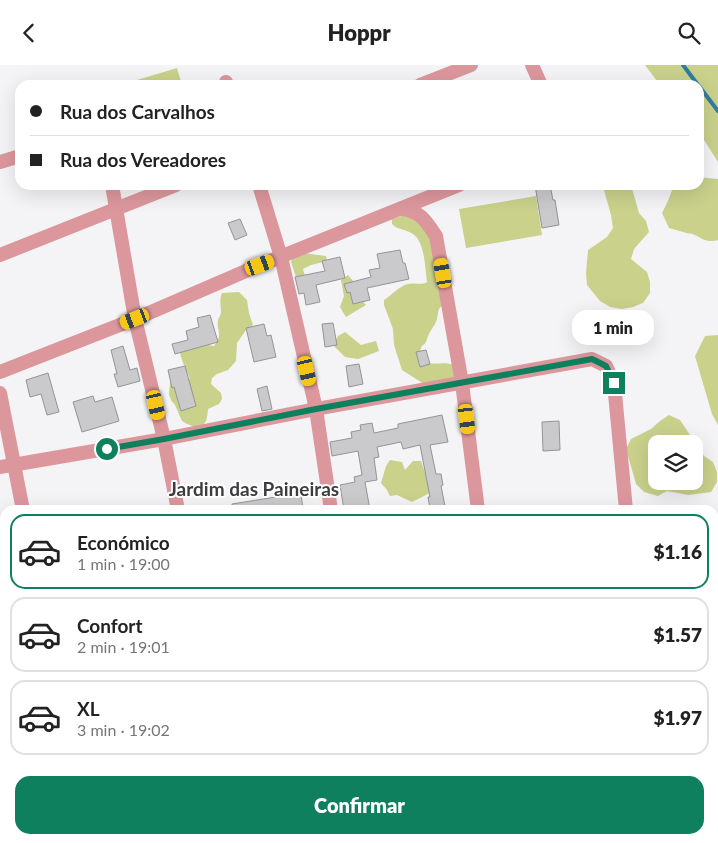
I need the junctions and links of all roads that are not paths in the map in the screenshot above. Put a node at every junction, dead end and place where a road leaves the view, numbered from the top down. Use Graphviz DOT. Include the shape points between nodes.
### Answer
graph roads {
  1 [pos="470,65"];
  2 [pos="532,65"];
  3 [pos="432,80"];
  4 [pos="539,80"];
  5 [pos="15,158"];
  6 [pos="0,162"];
  7 [pos="113,190"];
  8 [pos="164,190"];
  9 [pos="261,190"];
  10 [pos="447,190"];
  11 [pos="116,209"];
  12 [pos="400,209"];
  13 [pos="0,255"];
  14 [pos="281,257"];
  15 [pos="135,319"];
  16 [pos="0,372"];
  17 [pos="462,383"];
  18 [pos="0,393"];
  19 [pos="316,409"];
  20 [pos="164,439"];
  21 [pos="7,465"];
  22 [pos="20,505"];
  23 [pos="177,505"];
  24 [pos="330,505"];
  25 [pos="477,505"];
  26 [pos="626,505"];
  1 -- 3 [label="street"];
  2 -- 4 [label="street"];
  5 -- 6 [label="street"];
  7 -- 11 [label="street"];
  8 -- 11 [label="street"];
  9 -- 14 [label="street"];
  10 -- 12 [label="street"];
  11 -- 13 [label="street"];
  11 -- 15 [label="street"];
  12 -- 14 [label="street"];
  12 -- 17 [label="street" via="410,209 419,215 436,236"];
  14 -- 15 [label="street"];
  14 -- 19 [label="street"];
  15 -- 16 [label="street"];
  15 -- 20 [label="street"];
  17 -- 19 [label="street"];
  17 -- 25 [label="street"];
  17 -- 26 [label="street" via="592,359 606,366 614,383"];
  18 -- 21 [label="street"];
  19 -- 20 [label="street"];
  19 -- 24 [label="street"];
  20 -- 21 [label="street"];
  20 -- 23 [label="street"];
  21 -- 22 [label="street"];
}
